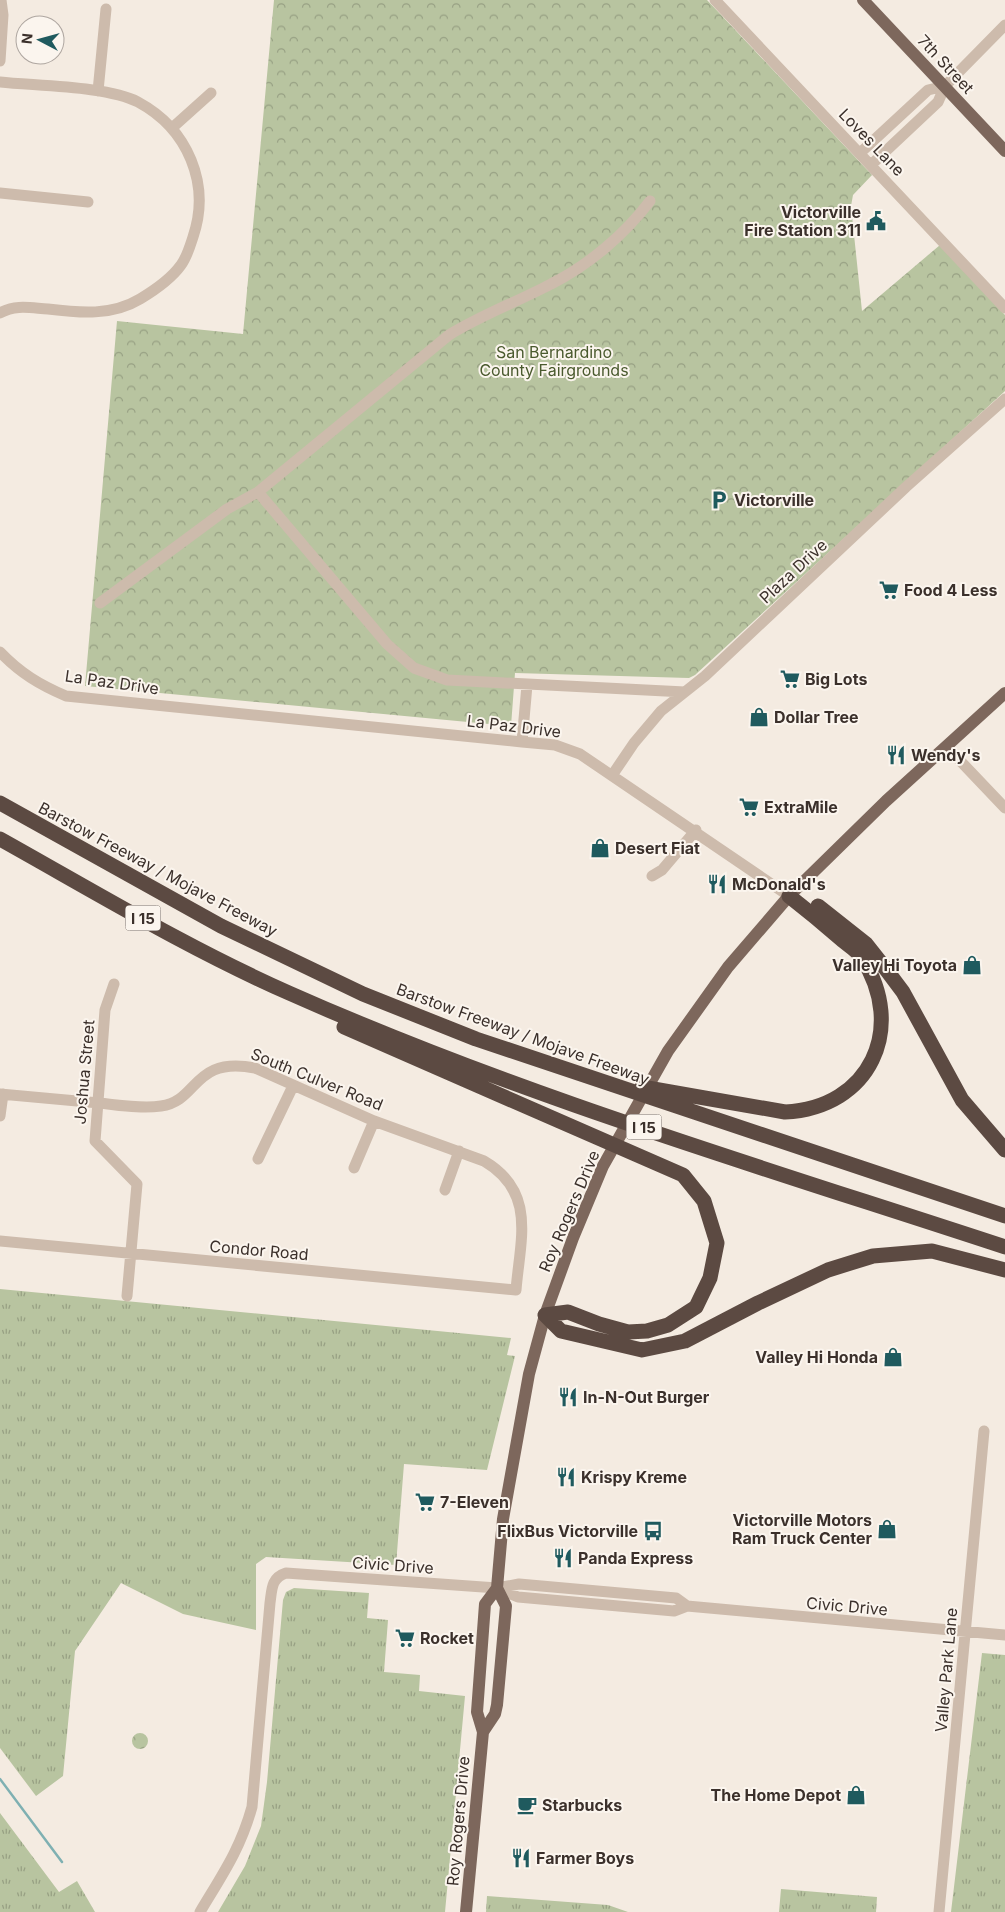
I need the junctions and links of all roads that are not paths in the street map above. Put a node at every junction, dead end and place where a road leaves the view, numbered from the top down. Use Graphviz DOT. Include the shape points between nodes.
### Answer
graph roads {
  1 [pos="1,0"];
  2 [pos="715,0"];
  3 [pos="863,0"];
  4 [pos="106,9"];
  5 [pos="1005,26"];
  6 [pos="0,61"];
  7 [pos="0,82"];
  8 [pos="945,86"];
  9 [pos="98,91"];
  10 [pos="211,93"];
  11 [pos="172,128"];
  12 [pos="1005,151"];
  13 [pos="860,153"];
  14 [pos="872,164"];
  15 [pos="0,193"];
  16 [pos="650,201"];
  17 [pos="88,202"];
  18 [pos="1005,308"];
  19 [pos="0,313"];
  20 [pos="1005,399"];
  21 [pos="258,492"];
  22 [pos="100,603"];
  23 [pos="0,652"];
  24 [pos="527,685"];
  25 [pos="685,692"];
  26 [pos="1005,693"];
  27 [pos="522,742"];
  28 [pos="947,747"];
  29 [pos="613,774"];
  30 [pos="0,802"];
  31 [pos="1005,808"];
  32 [pos="696,830"];
  33 [pos="0,838"];
  34 [pos="652,876"];
  35 [pos="789,896"];
  36 [pos="114,984"];
  37 [pos="288,993"];
  38 [pos="593,1079"];
  39 [pos="293,1086"];
  40 [pos="2,1094"];
  41 [pos="96,1103"];
  42 [pos="0,1116"];
  43 [pos="374,1121"];
  44 [pos="1005,1150"];
  45 [pos="459,1151"];
  46 [pos="258,1158"];
  47 [pos="354,1168"];
  48 [pos="445,1190"];
  49 [pos="1005,1216"];
  50 [pos="0,1241"];
  51 [pos="1005,1248"];
  52 [pos="132,1254"];
  53 [pos="1005,1270"];
  54 [pos="516,1290"];
  55 [pos="127,1296"];
  56 [pos="545,1315"];
  57 [pos="984,1431"];
  58 [pos="497,1588"];
  59 [pos="966,1632"];
  60 [pos="1005,1635"];
  61 [pos="483,1732"];
  62 [pos="200,1912"];
  63 [pos="466,1912"];
  64 [pos="939,1912"];
  1 -- 6 [label="street"];
  2 -- 13 [label="street, Loves Lane"];
  3 -- 8 [label="main road, 7th Street"];
  4 -- 9 [label="street"];
  5 -- 8 [label="street"];
  7 -- 9 [label="street"];
  8 -- 12 [label="main road, 7th Street"];
  8 -- 13 [label="street" via="928,90"];
  8 -- 14 [label="street" via="938,102"];
  9 -- 11 [label="street" via="138,102"];
  10 -- 11 [label="street"];
  11 -- 19 [label="street" via="192,160 200,203 190,246 182,264 172,275 139,300 104,312 80,313 18,306"];
  13 -- 14 [label="street, Loves Lane"];
  14 -- 18 [label="street, Loves Lane"];
  15 -- 17 [label="street"];
  16 -- 21 [label="street" via="634,222 594,256 554,283 449,335"];
  20 -- 25 [label="street, Plaza Drive"];
  21 -- 22 [label="street" via="227,509"];
  21 -- 24 [label="street" via="388,644 414,668 448,680"];
  23 -- 27 [label="street, La Paz Drive" via="15,668 39,684 66,696"];
  24 -- 25 [label="street"];
  24 -- 27 [label="street"];
  25 -- 29 [label="street, Plaza Drive" via="651,722"];
  26 -- 28 [label="main road"];
  27 -- 29 [label="street, La Paz Drive" via="568,749"];
  28 -- 31 [label="street"];
  28 -- 35 [label="main road" via="886,801"];
  29 -- 32 [label="street, La Paz Drive"];
  30 -- 38 [label="highway, Barstow Freeway / Mojave Freeway / I 15" via="221,926 363,994 476,1039"];
  32 -- 34 [label="street" via="662,870"];
  32 -- 35 [label="street, La Paz Drive"];
  33 -- 37 [label="highway, I 15" via="206,954"];
  35 -- 38 [label="highway" via="861,956 876,986 881,1012 880,1038 875,1056 858,1081 831,1102 807,1111 786,1112"];
  35 -- 44 [label="highway" via="813,902 866,944 903,992 962,1100"];
  35 -- 56 [label="main road, Roy Rogers Drive" via="728,967 668,1051 603,1166"];
  36 -- 41 [label="street, Joshua Street" via="105,1010"];
  37 -- 51 [label="highway, I 15" via="432,1054"];
  37 -- 56 [label="highway" via="323,1018 683,1176 704,1201 717,1243 710,1278 696,1307 668,1325 628,1332 568,1312"];
  38 -- 49 [label="highway, Barstow Freeway / Mojave Freeway / I 15"];
  39 -- 41 [label="street, South Culver Road" via="254,1068 236,1064 205,1073 183,1095 162,1106"];
  39 -- 43 [label="street, South Culver Road"];
  39 -- 46 [label="street"];
  40 -- 41 [label="street, South Culver Road"];
  40 -- 42 [label="street"];
  41 -- 52 [label="street, Joshua Street" via="94,1142 137,1184"];
  43 -- 45 [label="street, South Culver Road"];
  43 -- 47 [label="street"];
  45 -- 48 [label="street"];
  45 -- 54 [label="street, South Culver Road" via="495,1167 518,1196 522,1212"];
  50 -- 52 [label="street, Condor Road"];
  52 -- 54 [label="street, Condor Road"];
  52 -- 55 [label="street, Joshua Street"];
  53 -- 56 [label="highway" via="932,1251 873,1256 828,1270 685,1341 642,1350 561,1332"];
  56 -- 58 [label="main road, Roy Rogers Drive" via="530,1374 502,1519"];
  57 -- 59 [label="street, Valley Park Lane"];
  58 -- 59 [label="street, Civic Drive" via="527,1598 674,1611 687,1606"];
  58 -- 61 [label="main road, Roy Rogers Drive" via="485,1604 477,1712"];
  58 -- 61 [label="main road, Roy Rogers Drive" via="506,1606 497,1706 496,1714"];
  58 -- 62 [label="street, Civic Drive" via="286,1572 279,1575 272,1586 252,1807 232,1862"];
  59 -- 60 [label="street, Civic Drive"];
  59 -- 64 [label="street, Valley Park Lane"];
  61 -- 63 [label="main road, Roy Rogers Drive"];
}
